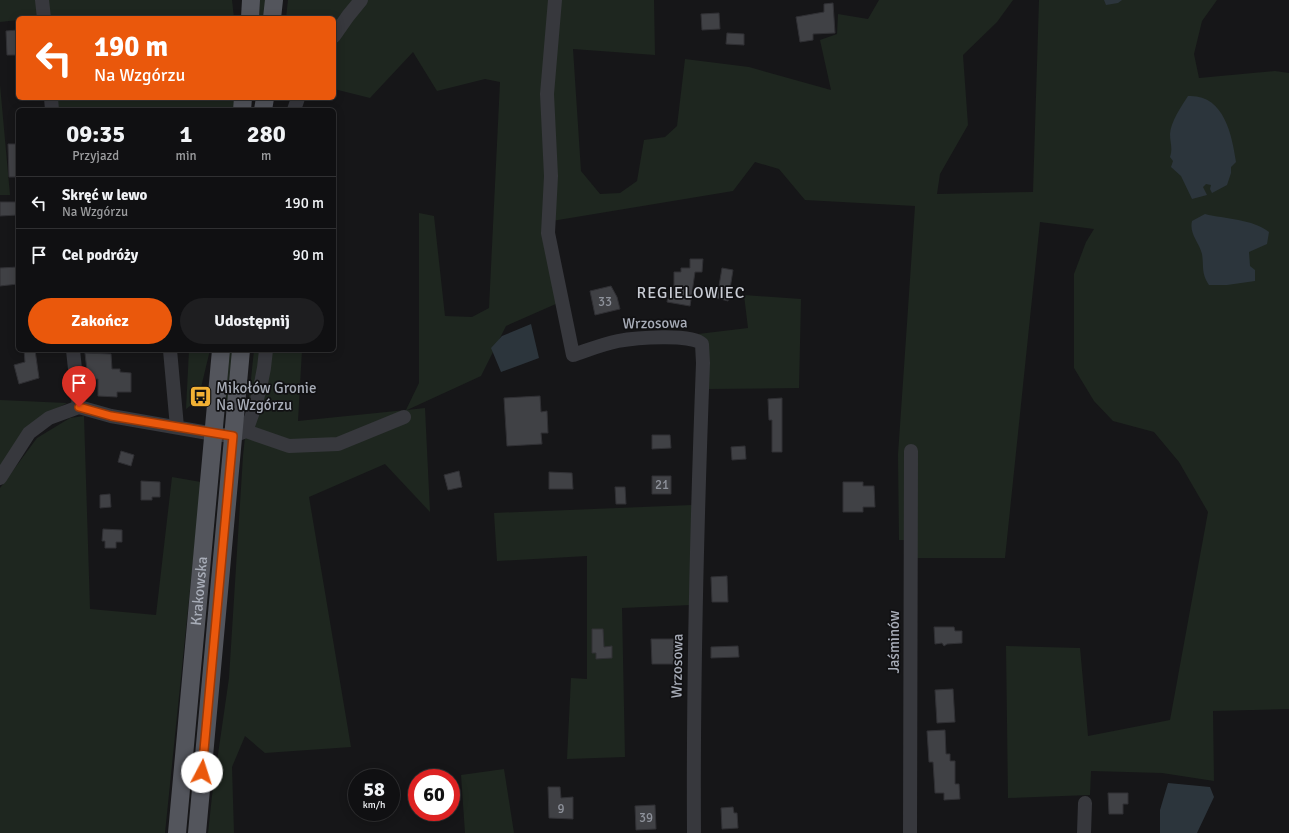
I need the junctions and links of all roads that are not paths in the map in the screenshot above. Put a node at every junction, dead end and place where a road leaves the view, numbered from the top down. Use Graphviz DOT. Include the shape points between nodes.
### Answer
graph roads {
  1 [pos="42,0"];
  2 [pos="251,0"];
  3 [pos="274,0"];
  4 [pos="361,0"];
  5 [pos="555,0"];
  6 [pos="44,16"];
  7 [pos="250,16"];
  8 [pos="272,16"];
  9 [pos="336,33"];
  10 [pos="73,352"];
  11 [pos="170,352"];
  12 [pos="221,352"];
  13 [pos="241,352"];
  14 [pos="266,352"];
  15 [pos="79,407"];
  16 [pos="404,417"];
  17 [pos="177,427"];
  18 [pos="214,434"];
  19 [pos="240,434"];
  20 [pos="910,451"];
  21 [pos="0,478"];
  22 [pos="1085,803"];
  23 [pos="177,833"];
  24 [pos="197,833"];
  25 [pos="694,833"];
  26 [pos="910,833"];
  27 [pos="1084,833"];
  1 -- 6 [label="street"];
  2 -- 7 [label="main road"];
  3 -- 8 [label="main road"];
  4 -- 9 [label="street"];
  5 -- 25 [label="street, Wrzosowa" via="547,94 551,176 548,233 573,355 616,341 637,338 688,338 699,340 702,344 693,727"];
  10 -- 15 [label="street"];
  11 -- 17 [label="street"];
  12 -- 18 [label="main road, Krakowska"];
  13 -- 19 [label="main road, Krakowska"];
  14 -- 19 [label="street" via="257,405"];
  15 -- 17 [label="street" via="111,416"];
  15 -- 21 [label="street" via="49,418 29,433"];
  16 -- 19 [label="street" via="338,444 289,446"];
  17 -- 18 [label="street"];
  18 -- 19 [label="street"];
  18 -- 23 [label="main road, Krakowska"];
  19 -- 24 [label="main road, Krakowska"];
  20 -- 26 [label="street, Jaśminów"];
  22 -- 27 [label="street"];
}
